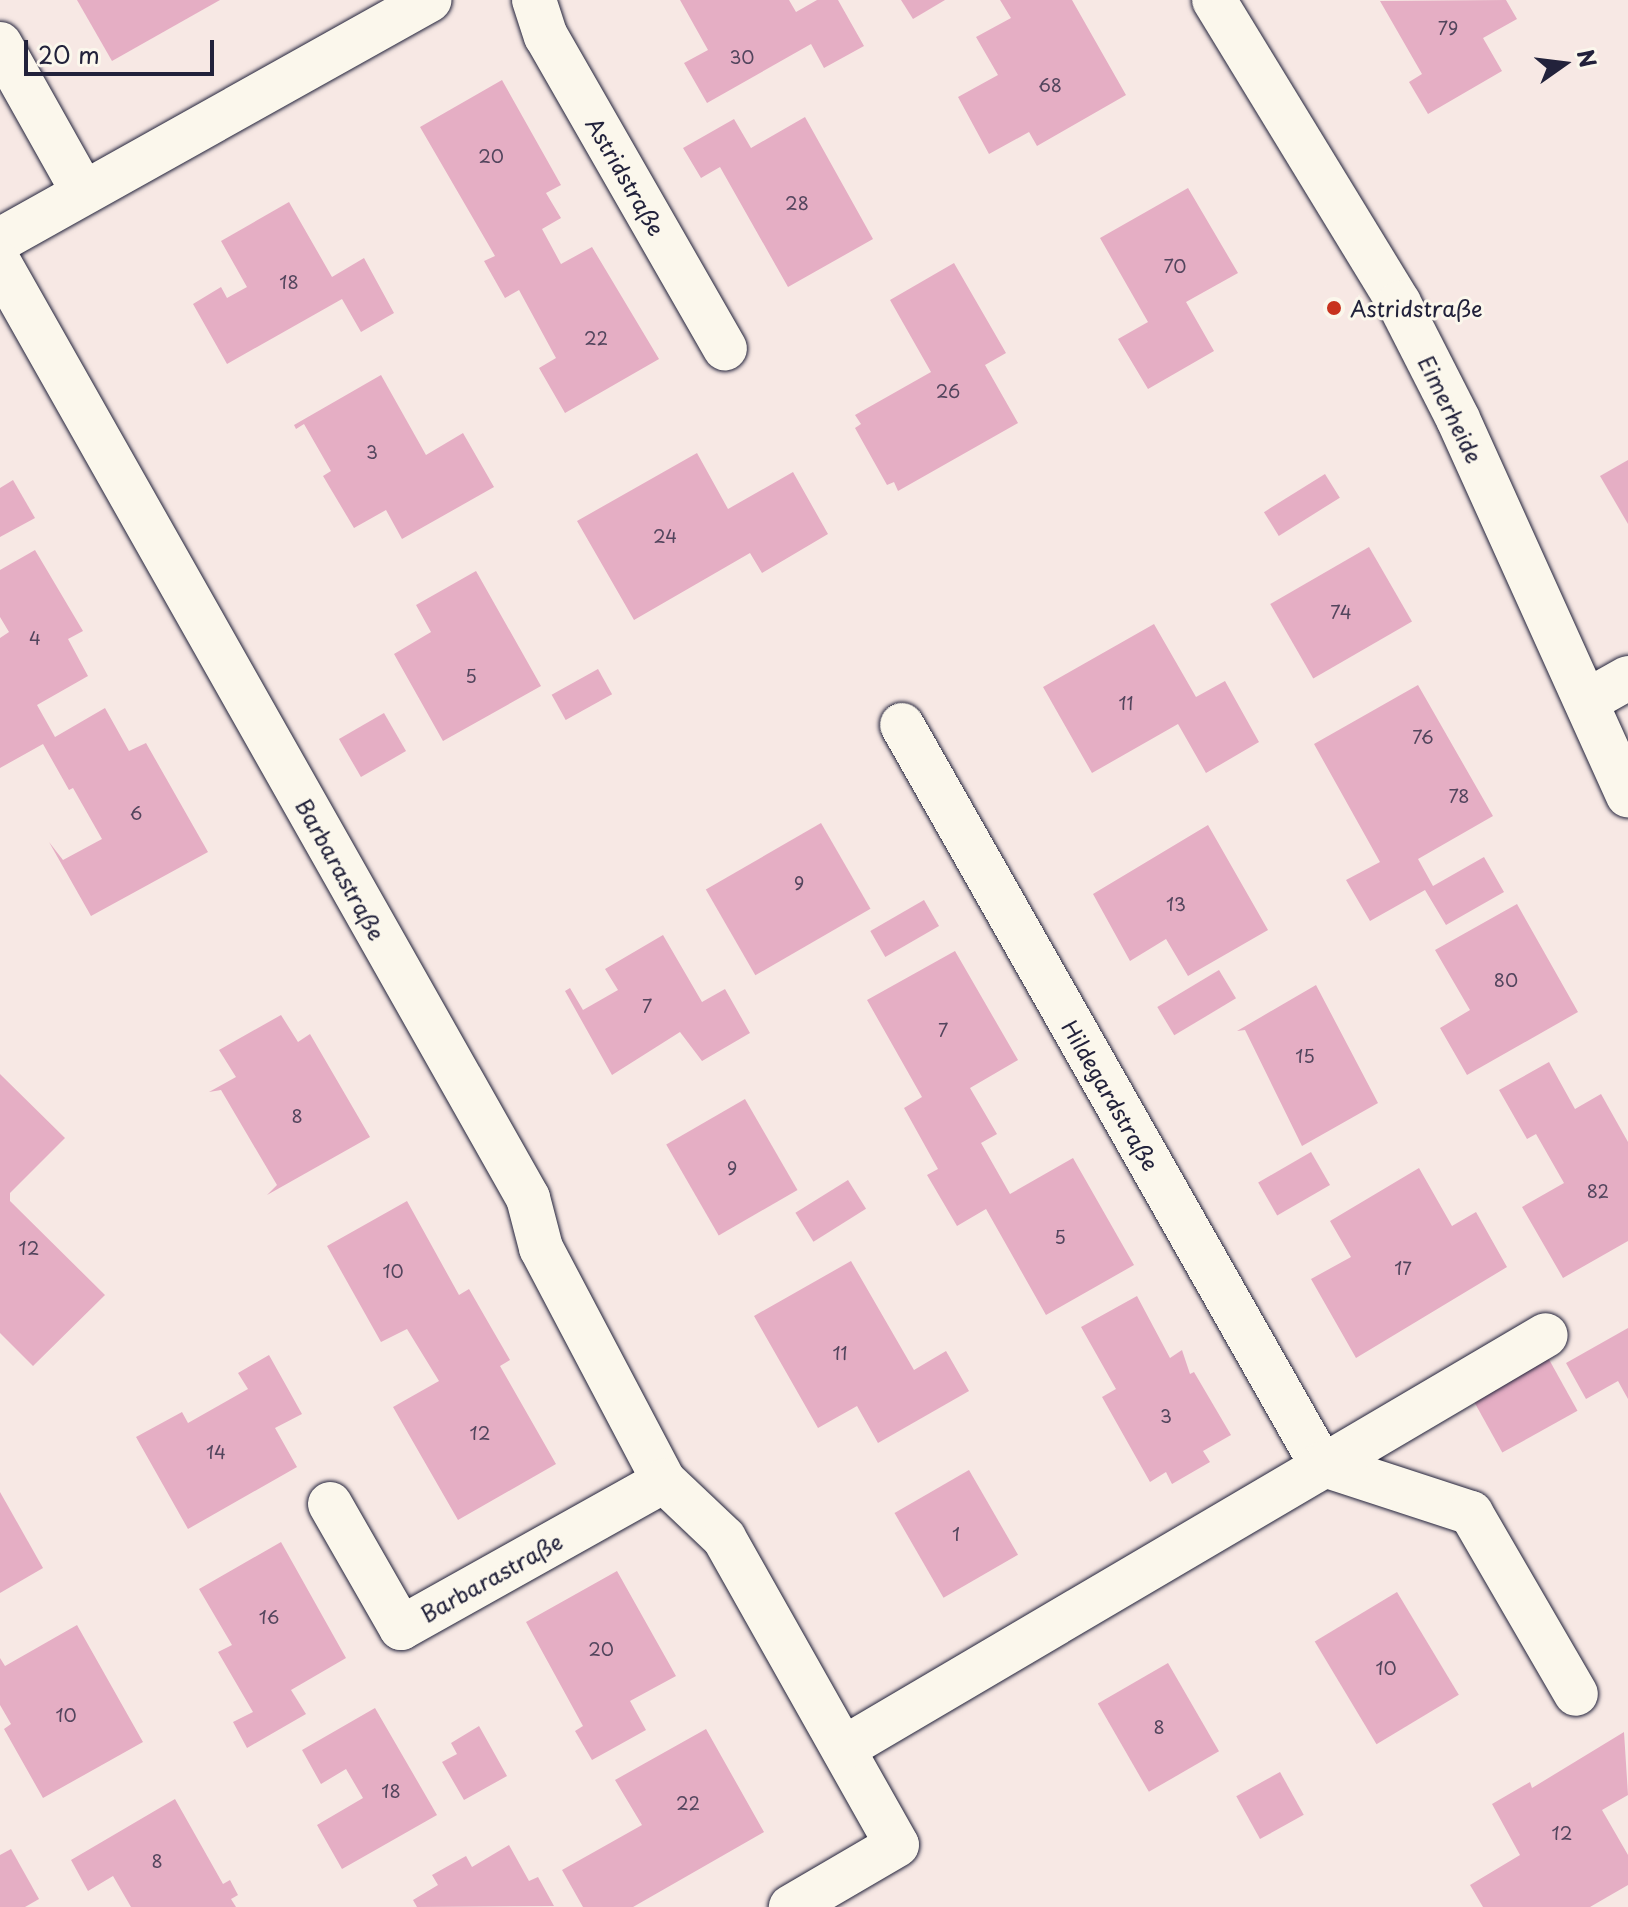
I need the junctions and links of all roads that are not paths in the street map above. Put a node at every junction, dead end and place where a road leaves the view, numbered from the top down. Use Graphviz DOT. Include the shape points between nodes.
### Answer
graph roads {
  1 [pos="430,0"];
  2 [pos="534,0"];
  3 [pos="1214,0"];
  4 [pos="0,44"];
  5 [pos="83,192"];
  6 [pos="0,240"];
  7 [pos="0,264"];
  8 [pos="725,348"];
  9 [pos="1628,678"];
  10 [pos="1587,701"];
  11 [pos="902,725"];
  12 [pos="1628,795"];
  13 [pos="1546,1335"];
  14 [pos="1321,1464"];
  15 [pos="664,1481"];
  16 [pos="330,1504"];
  17 [pos="1576,1694"];
  18 [pos="844,1748"];
  19 [pos="791,1907"];
  1 -- 5 [label="street"];
  2 -- 8 [label="street, Astridstraße" via="546,36"];
  3 -- 10 [label="street, Eimerheide" via="1399,303"];
  4 -- 5 [label="street"];
  5 -- 6 [label="street"];
  7 -- 15 [label="street, Barbarastraße" via="528,1198 541,1248"];
  9 -- 10 [label="street"];
  10 -- 12 [label="street, Eimerheide"];
  11 -- 14 [label="street, Hildegardstraße"];
  13 -- 14 [label="street"];
  14 -- 17 [label="street" via="1471,1513"];
  14 -- 18 [label="street"];
  15 -- 16 [label="street, Barbarastraße" via="401,1628"];
  15 -- 18 [label="street, Barbarastraße" via="724,1538"];
  18 -- 19 [label="street, Barbarastraße" via="897,1845"];
}
